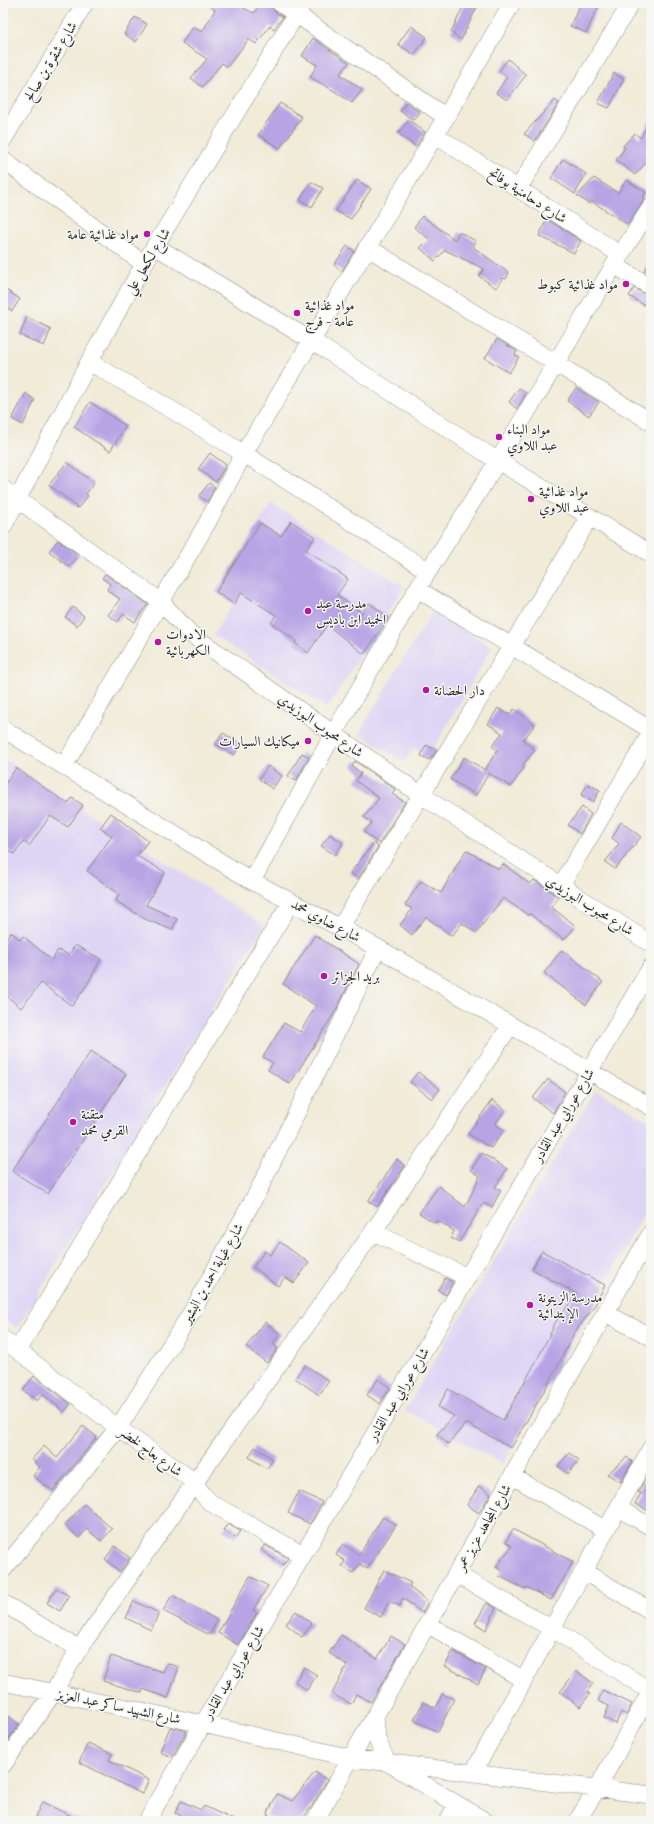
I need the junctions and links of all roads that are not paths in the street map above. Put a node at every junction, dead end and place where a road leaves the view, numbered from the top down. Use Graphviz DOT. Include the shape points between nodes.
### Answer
graph roads {
  1 [pos="85,3"];
  2 [pos="280,3"];
  3 [pos="512,3"];
  4 [pos="631,3"];
  5 [pos="299,9"];
  6 [pos="446,117"];
  7 [pos="435,135"];
  8 [pos="3,140"];
  9 [pos="3,160"];
  10 [pos="518,189"];
  11 [pos="651,207"];
  12 [pos="156,246"];
  13 [pos="367,247"];
  14 [pos="617,260"];
  15 [pos="144,264"];
  16 [pos="651,287"];
  17 [pos="312,341"];
  18 [pos="89,362"];
  19 [pos="556,364"];
  20 [pos="651,422"];
  21 [pos="244,453"];
  22 [pos="498,461"];
  23 [pos="3,489"];
  24 [pos="17,500"];
  25 [pos="590,517"];
  26 [pos="3,527"];
  27 [pos="651,554"];
  28 [pos="428,571"];
  29 [pos="417,589"];
  30 [pos="160,601"];
  31 [pos="511,646"];
  32 [pos="3,729"];
  33 [pos="651,732"];
  34 [pos="334,733"];
  35 [pos="64,766"];
  36 [pos="421,795"];
  37 [pos="252,881"];
  38 [pos="560,887"];
  39 [pos="291,902"];
  40 [pos="340,928"];
  41 [pos="651,944"];
  42 [pos="378,948"];
  43 [pos="651,967"];
  44 [pos="510,1026"];
  45 [pos="589,1072"];
  46 [pos="651,1107"];
  47 [pos="373,1232"];
  48 [pos="651,1233"];
  49 [pos="467,1277"];
  50 [pos="605,1314"];
  51 [pos="651,1337"];
  52 [pos="7,1343"];
  53 [pos="118,1428"];
  54 [pos="651,1448"];
  55 [pos="512,1476"];
  56 [pos="195,1482"];
  57 [pos="618,1508"];
  58 [pos="651,1527"];
  59 [pos="606,1530"];
  60 [pos="303,1555"];
  61 [pos="3,1570"];
  62 [pos="583,1572"];
  63 [pos="456,1574"];
  64 [pos="3,1603"];
  65 [pos="651,1611"];
  66 [pos="427,1624"];
  67 [pos="551,1628"];
  68 [pos="79,1649"];
  69 [pos="524,1680"];
  70 [pos="3,1682"];
  71 [pos="651,1690"];
  72 [pos="53,1693"];
  73 [pos="375,1716"];
  74 [pos="203,1724"];
  75 [pos="351,1758"];
  76 [pos="387,1762"];
  77 [pos="3,1765"];
  78 [pos="473,1773"];
  79 [pos="597,1789"];
  80 [pos="651,1795"];
  81 [pos="458,1804"];
  82 [pos="148,1821"];
  83 [pos="315,1821"];
  84 [pos="448,1821"];
  85 [pos="486,1821"];
  86 [pos="578,1821"];
  1 -- 8 [label="street, شارع شقرة بن صالح"];
  2 -- 5 [label="street"];
  3 -- 6 [label="street"];
  4 -- 10 [label="street"];
  5 -- 6 [label="street"];
  5 -- 12 [label="street, شارع لكحل علي"];
  6 -- 7 [label="street"];
  7 -- 10 [label="street, شارع دحامنية بوفاتح"];
  7 -- 13 [label="street"];
  9 -- 15 [label="street"];
  10 -- 14 [label="street, شارع دحامنية بوفاتح"];
  11 -- 14 [label="street"];
  12 -- 15 [label="street, شارع لكحل علي"];
  12 -- 17 [label="street"];
  13 -- 17 [label="street"];
  13 -- 19 [label="street"];
  14 -- 16 [label="street, شارع دحامنية بوفاتح"];
  14 -- 19 [label="street"];
  15 -- 18 [label="street, شارع لكحل علي"];
  17 -- 21 [label="street"];
  17 -- 22 [label="street"];
  18 -- 21 [label="street" via="163,403"];
  18 -- 24 [label="street, شارع لكحل علي"];
  19 -- 20 [label="street"];
  19 -- 22 [label="street"];
  21 -- 28 [label="street"];
  21 -- 30 [label="street" via="206,525"];
  22 -- 25 [label="street"];
  22 -- 28 [label="street"];
  23 -- 24 [label="street, شارع محبوب البوزيدي"];
  24 -- 26 [label="street, شارع لكحل علي"];
  24 -- 30 [label="street, شارع محبوب البوزيدي"];
  25 -- 27 [label="street"];
  25 -- 31 [label="street"];
  28 -- 29 [label="street"];
  29 -- 31 [label="street"];
  29 -- 34 [label="street"];
  30 -- 34 [label="street, شارع محبوب البوزيدي" via="196,638"];
  30 -- 35 [label="street"];
  31 -- 33 [label="street"];
  31 -- 36 [label="street"];
  32 -- 35 [label="street, شارع ضاوي محمد"];
  33 -- 38 [label="street"];
  34 -- 36 [label="street, شارع محبوب البوزيدي"];
  34 -- 37 [label="street"];
  35 -- 37 [label="street, شارع ضاوي محمد"];
  36 -- 38 [label="street, شارع محبوب البوزيدي"];
  36 -- 40 [label="street"];
  37 -- 39 [label="street, شارع ضاوي محمد"];
  38 -- 41 [label="street, شارع محبوب البوزيدي"];
  39 -- 40 [label="street, شارع ضاوي محمد"];
  39 -- 52 [label="street"];
  40 -- 42 [label="street, شارع ضاوي محمد"];
  42 -- 44 [label="street, شارع ضاوي محمد"];
  42 -- 53 [label="street, شارع غيابة احمد بن البشير" via="259,1189 193,1310"];
  43 -- 45 [label="street, شارع عورابي عبد القادر"];
  44 -- 45 [label="street, شارع ضاوي محمد"];
  44 -- 47 [label="street"];
  45 -- 46 [label="street, شارع ضاوي محمد"];
  45 -- 49 [label="street, شارع عورابي عبد القادر"];
  47 -- 49 [label="street"];
  47 -- 56 [label="street"];
  48 -- 50 [label="street, شارع المجاهد عزيز عمر"];
  49 -- 60 [label="street, شارع عورابي عبد القادر"];
  50 -- 51 [label="street"];
  50 -- 55 [label="street, شارع المجاهد عزيز عمر"];
  52 -- 53 [label="street, شارع بعاج لخضر"];
  53 -- 56 [label="street, شارع بعاج لخضر"];
  53 -- 61 [label="street, شارع غيابة احمد بن البشير"];
  54 -- 57 [label="street"];
  55 -- 59 [label="street"];
  55 -- 63 [label="street, شارع المجاهد عزيز عمر"];
  56 -- 60 [label="street, شارع بعاج لخضر" via="211,1503"];
  56 -- 68 [label="street"];
  57 -- 58 [label="street"];
  57 -- 59 [label="street"];
  59 -- 62 [label="street"];
  60 -- 74 [label="street, شارع عورابي عبد القادر"];
  62 -- 65 [label="street"];
  62 -- 67 [label="street"];
  63 -- 66 [label="street, شارع المجاهد عزيز عمر"];
  63 -- 67 [label="street"];
  64 -- 68 [label="street"];
  66 -- 69 [label="street"];
  66 -- 73 [label="street, شارع المجاهد عزيز عمر"];
  67 -- 69 [label="street"];
  67 -- 71 [label="street"];
  68 -- 72 [label="street"];
  69 -- 78 [label="street"];
  70 -- 72 [label="street, شارع الشهيد ساكر عبد العزيز"];
  71 -- 79 [label="street"];
  72 -- 74 [label="street, شارع الشهيد ساكر عبد العزيز"];
  72 -- 77 [label="street"];
  73 -- 75 [label="street, شارع المجاهد عزيز عمر"];
  73 -- 76 [label="street" via="377,1739"];
  74 -- 75 [label="street, شارع الشهيد ساكر عبد العزيز"];
  74 -- 82 [label="street, شارع عورابي عبد القادر"];
  75 -- 76 [label="street, شارع الشهيد ساكر عبد العزيز"];
  75 -- 83 [label="street, شارع المجاهد عزيز عمر"];
  76 -- 78 [label="street, شارع الشهيد ساكر عبد العزيز"];
  76 -- 81 [label="street"];
  78 -- 79 [label="street, شارع الشهيد ساكر عبد العزيز"];
  79 -- 80 [label="street, شارع الشهيد ساكر عبد العزيز"];
  79 -- 86 [label="street"];
  81 -- 84 [label="street"];
  81 -- 85 [label="street"];
}
